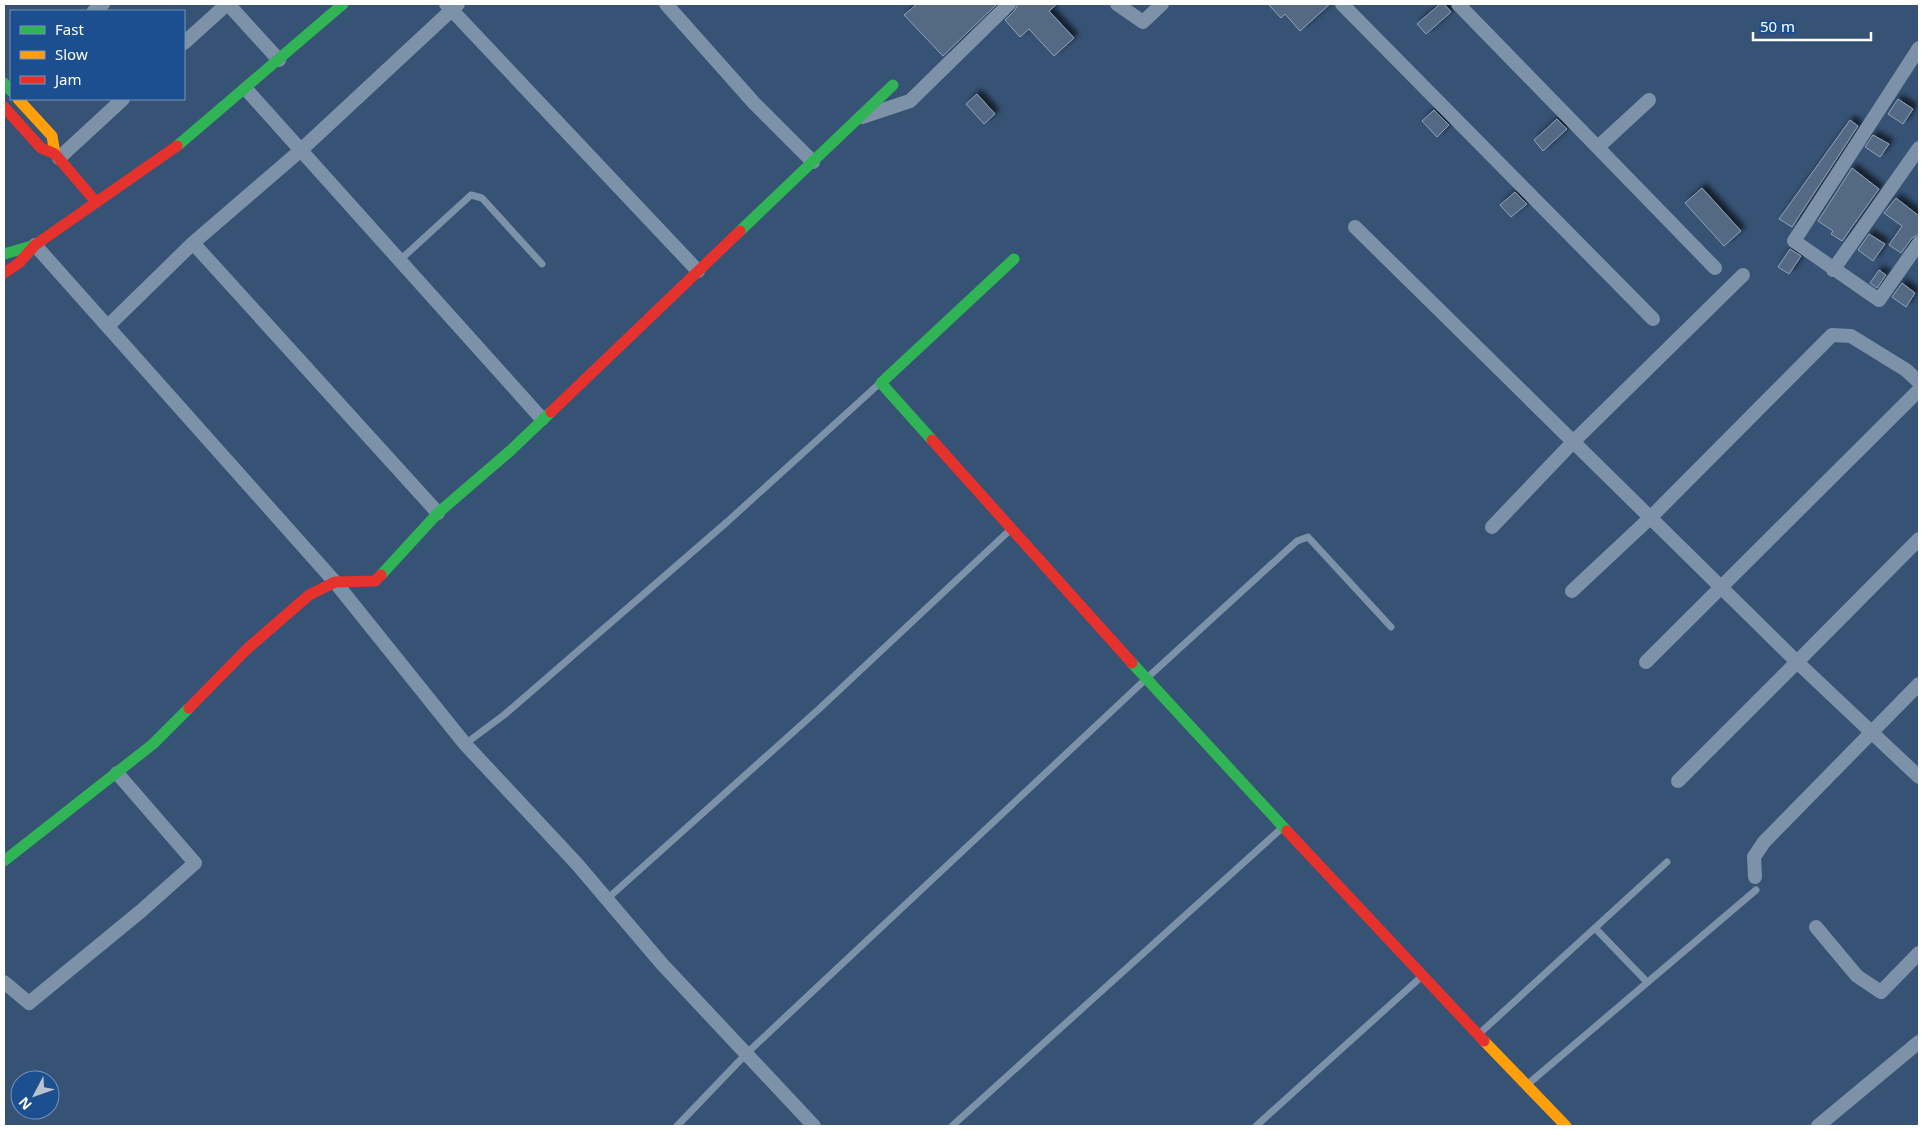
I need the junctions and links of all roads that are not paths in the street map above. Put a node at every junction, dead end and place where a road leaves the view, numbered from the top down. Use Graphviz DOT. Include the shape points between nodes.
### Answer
graph roads {
  1 [pos="228,4"];
  2 [pos="343,4"];
  3 [pos="666,4"];
  4 [pos="1009,4"];
  5 [pos="1117,4"];
  6 [pos="1162,4"];
  7 [pos="1342,4"];
  8 [pos="1458,4"];
  9 [pos="452,6"];
  10 [pos="185,42"];
  11 [pos="1919,48"];
  12 [pos="279,60"];
  13 [pos="893,85"];
  14 [pos="246,89"];
  15 [pos="20,100"];
  16 [pos="122,100"];
  17 [pos="1649,100"];
  18 [pos="4,107"];
  19 [pos="859,118"];
  20 [pos="1598,147"];
  21 [pos="1919,148"];
  22 [pos="301,150"];
  23 [pos="57,156"];
  24 [pos="813,162"];
  25 [pos="96,202"];
  26 [pos="1355,227"];
  27 [pos="193,243"];
  28 [pos="1919,243"];
  29 [pos="35,245"];
  30 [pos="4,254"];
  31 [pos="1014,258"];
  32 [pos="400,261"];
  33 [pos="542,264"];
  34 [pos="1715,268"];
  35 [pos="1833,270"];
  36 [pos="698,271"];
  37 [pos="4,273"];
  38 [pos="1744,275"];
  39 [pos="1653,319"];
  40 [pos="108,326"];
  41 [pos="1919,382"];
  42 [pos="881,383"];
  43 [pos="1919,390"];
  44 [pos="542,419"];
  45 [pos="1573,442"];
  46 [pos="438,513"];
  47 [pos="1650,518"];
  48 [pos="1492,527"];
  49 [pos="1012,528"];
  50 [pos="1919,539"];
  51 [pos="335,582"];
  52 [pos="1720,588"];
  53 [pos="1572,592"];
  54 [pos="1391,628"];
  55 [pos="1646,662"];
  56 [pos="1797,662"];
  57 [pos="1147,678"];
  58 [pos="1919,684"];
  59 [pos="1872,733"];
  60 [pos="466,744"];
  61 [pos="117,772"];
  62 [pos="1919,777"];
  63 [pos="1678,781"];
  64 [pos="1285,826"];
  65 [pos="4,861"];
  66 [pos="1667,862"];
  67 [pos="1756,883"];
  68 [pos="607,899"];
  69 [pos="1816,927"];
  70 [pos="1595,928"];
  71 [pos="1919,953"];
  72 [pos="1422,977"];
  73 [pos="4,982"];
  74 [pos="1648,982"];
  75 [pos="1478,1036"];
  76 [pos="1919,1042"];
  77 [pos="746,1053"];
  78 [pos="1526,1086"];
  79 [pos="677,1126"];
  80 [pos="814,1126"];
  81 [pos="952,1126"];
  82 [pos="1256,1126"];
  83 [pos="1565,1126"];
  84 [pos="1818,1126"];
  1 -- 10 [label="street"];
  1 -- 12 [label="street"];
  2 -- 12 [label="street"];
  3 -- 24 [label="street" via="754,103"];
  4 -- 19 [label="street" via="910,101"];
  5 -- 6 [label="street" via="1143,22"];
  7 -- 39 [label="street"];
  8 -- 20 [label="street"];
  9 -- 22 [label="street"];
  9 -- 36 [label="street"];
  11 -- 35 [label="street" via="1794,241"];
  12 -- 14 [label="street"];
  13 -- 19 [label="street"];
  14 -- 22 [label="street"];
  14 -- 25 [label="street" via="172,150"];
  15 -- 23 [label="street" via="52,136"];
  16 -- 23 [label="street"];
  17 -- 20 [label="street"];
  18 -- 23 [label="street" via="41,148"];
  19 -- 24 [label="street"];
  20 -- 34 [label="street"];
  21 -- 35 [label="street"];
  22 -- 27 [label="street"];
  22 -- 32 [label="street"];
  23 -- 25 [label="street"];
  24 -- 36 [label="street"];
  25 -- 29 [label="street"];
  26 -- 45 [label="street"];
  27 -- 40 [label="street"];
  27 -- 46 [label="street"];
  28 -- 35 [label="street" via="1879,300"];
  29 -- 30 [label="street"];
  29 -- 37 [label="street" via="19,263"];
  29 -- 40 [label="street"];
  31 -- 42 [label="street"];
  32 -- 33 [label="lane" via="471,195 482,198"];
  32 -- 44 [label="street"];
  36 -- 44 [label="street"];
  38 -- 45 [label="street"];
  40 -- 51 [label="street"];
  41 -- 47 [label="street" via="1906,370 1851,336 1832,335"];
  42 -- 49 [label="street"];
  42 -- 60 [label="lane" via="727,522 504,715"];
  43 -- 52 [label="street"];
  44 -- 46 [label="street"];
  45 -- 47 [label="street"];
  45 -- 48 [label="street"];
  46 -- 51 [label="street" via="375,581"];
  47 -- 52 [label="street"];
  47 -- 53 [label="street"];
  49 -- 57 [label="street"];
  49 -- 68 [label="lane" via="820,709"];
  50 -- 56 [label="street"];
  51 -- 60 [label="street"];
  51 -- 61 [label="street" via="309,595 247,649 153,744"];
  52 -- 55 [label="street"];
  52 -- 56 [label="street"];
  54 -- 57 [label="lane" via="1308,538 1298,541"];
  56 -- 59 [label="street"];
  56 -- 63 [label="street"];
  57 -- 64 [label="street"];
  57 -- 77 [label="lane"];
  58 -- 59 [label="street"];
  59 -- 62 [label="street"];
  59 -- 67 [label="street" via="1764,842 1754,857"];
  60 -- 68 [label="street"];
  61 -- 65 [label="street"];
  61 -- 73 [label="street" via="196,863 29,1003"];
  64 -- 72 [label="street"];
  64 -- 81 [label="lane"];
  66 -- 70 [label="lane"];
  67 -- 74 [label="lane"];
  68 -- 77 [label="street" via="662,964"];
  69 -- 71 [label="street" via="1857,976 1880,992"];
  70 -- 74 [label="lane"];
  70 -- 75 [label="lane"];
  72 -- 75 [label="street"];
  72 -- 82 [label="lane"];
  74 -- 78 [label="lane"];
  75 -- 78 [label="street"];
  76 -- 84 [label="street"];
  77 -- 79 [label="lane"];
  77 -- 80 [label="street"];
  78 -- 83 [label="street"];
}
